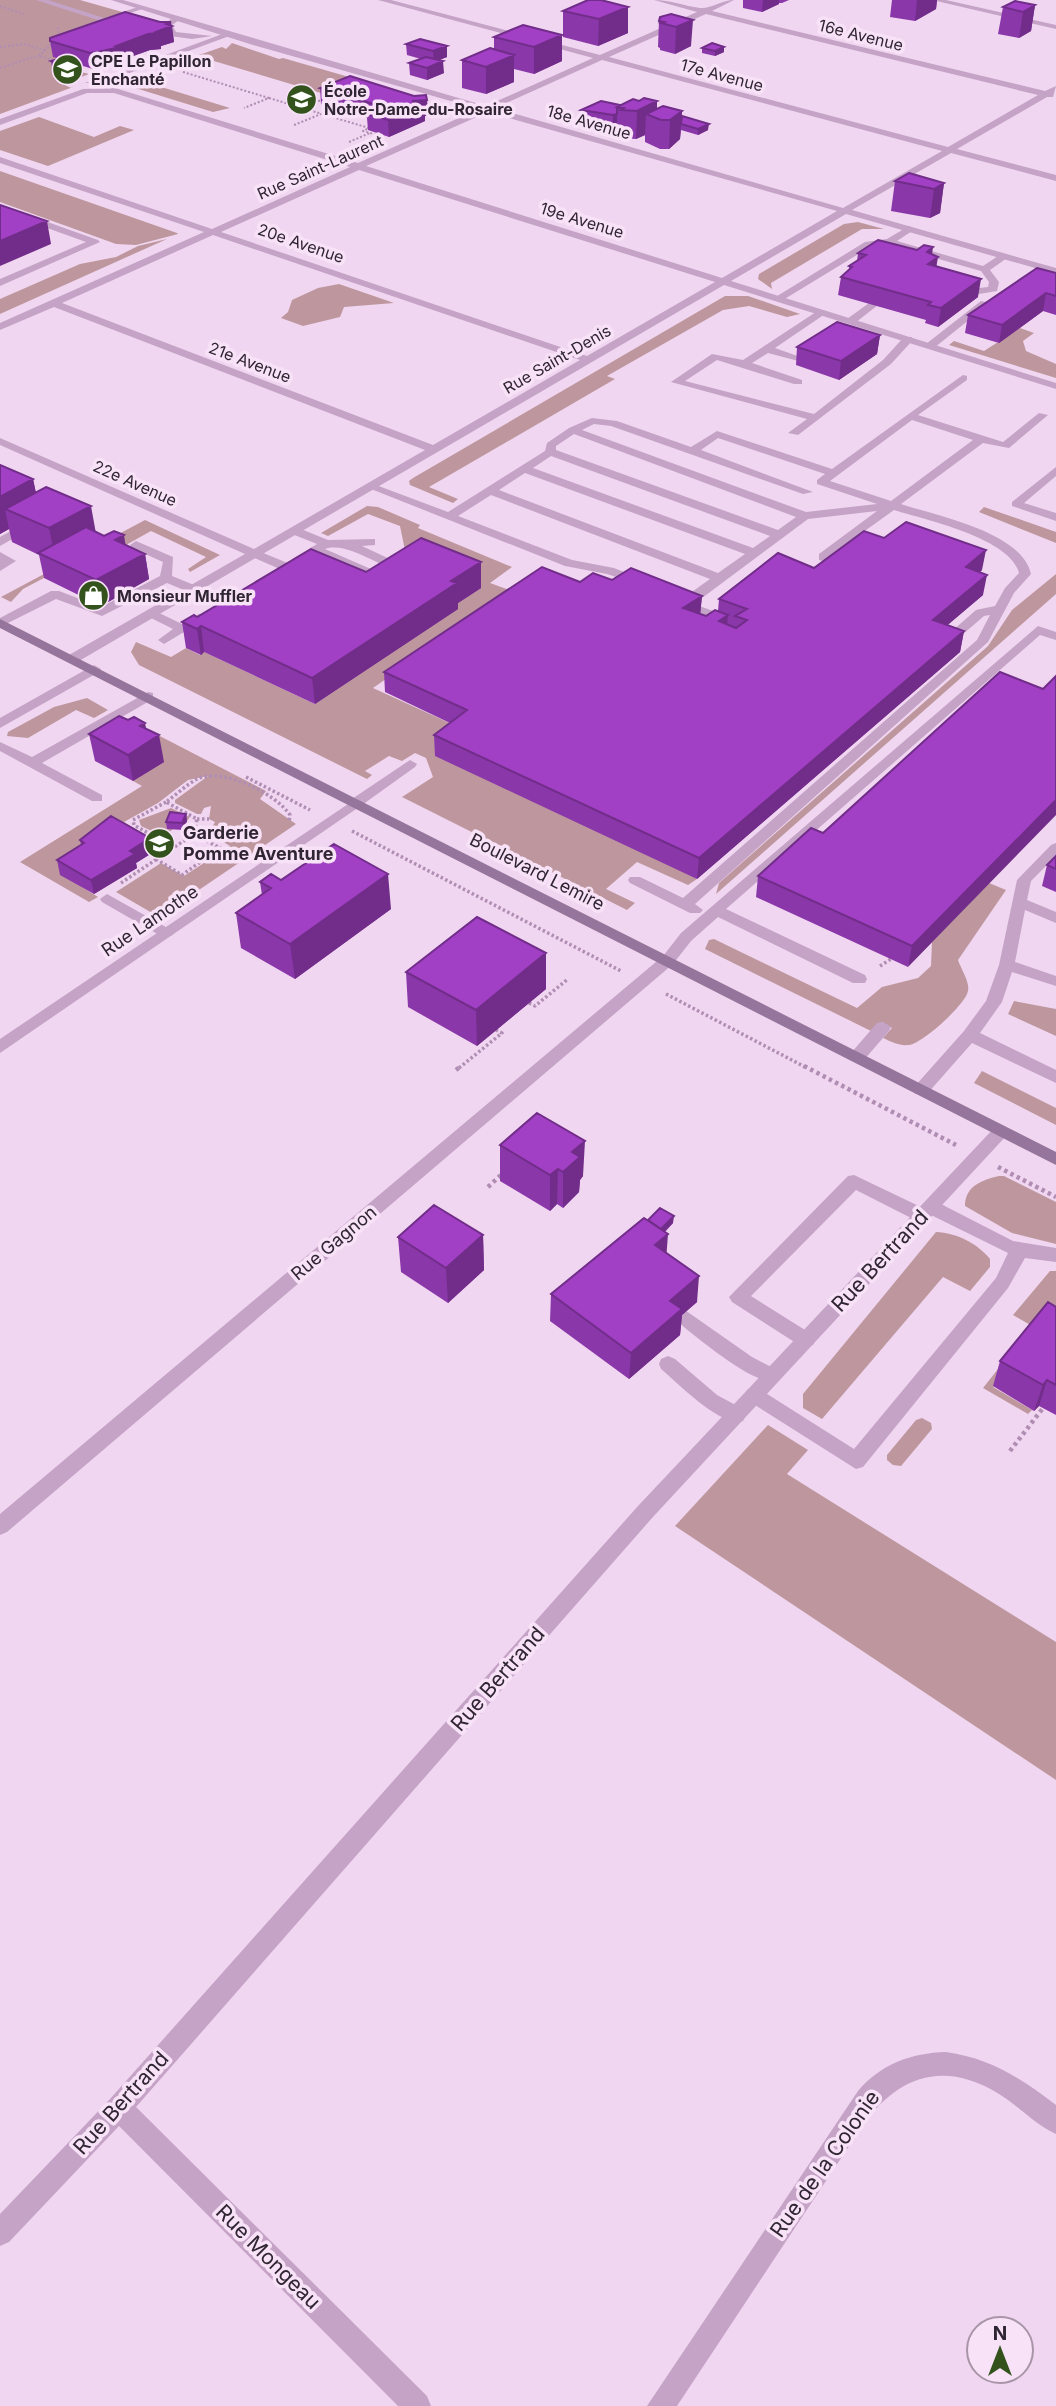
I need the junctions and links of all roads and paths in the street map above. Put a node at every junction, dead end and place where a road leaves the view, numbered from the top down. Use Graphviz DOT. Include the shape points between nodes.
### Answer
graph roads {
  1 [pos="40,0"];
  2 [pos="115,0"];
  3 [pos="382,0"];
  4 [pos="658,0"];
  5 [pos="730,0"];
  6 [pos="936,0"];
  7 [pos="0,6"];
  8 [pos="141,8"];
  9 [pos="704,11"];
  10 [pos="24,14"];
  11 [pos="177,19"];
  12 [pos="104,20"];
  13 [pos="92,24"];
  14 [pos="55,25"];
  15 [pos="1056,27"];
  16 [pos="225,34"];
  17 [pos="0,47"];
  18 [pos="47,51"];
  19 [pos="39,56"];
  20 [pos="603,58"];
  21 [pos="68,65"];
  22 [pos="186,65"];
  23 [pos="0,68"];
  24 [pos="113,76"];
  25 [pos="221,80"];
  26 [pos="216,82"];
  27 [pos="1053,93"];
  28 [pos="334,95"];
  29 [pos="269,98"];
  30 [pos="303,108"];
  31 [pos="239,110"];
  32 [pos="488,110"];
  33 [pos="0,122"];
  34 [pos="382,136"];
  35 [pos="949,149"];
  36 [pos="0,160"];
  37 [pos="359,167"];
  38 [pos="1056,178"];
  39 [pos="0,208"];
  40 [pos="843,211"];
  41 [pos="909,229"];
  42 [pos="214,231"];
  43 [pos="890,242"];
  44 [pos="925,252"];
  45 [pos="1004,256"];
  46 [pos="914,259"];
  47 [pos="984,269"];
  48 [pos="1056,271"];
  49 [pos="725,281"];
  50 [pos="943,282"];
  51 [pos="0,283"];
  52 [pos="987,291"];
  53 [pos="779,298"];
  54 [pos="54,303"];
  55 [pos="873,305"];
  56 [pos="823,312"];
  57 [pos="851,321"];
  58 [pos="0,327"];
  59 [pos="792,332"];
  60 [pos="804,337"];
  61 [pos="908,339"];
  62 [pos="930,346"];
  63 [pos="766,349"];
  64 [pos="590,360"];
  65 [pos="802,361"];
  66 [pos="744,364"];
  67 [pos="962,378"];
  68 [pos="798,382"];
  69 [pos="1056,386"];
  70 [pos="1043,415"];
  71 [pos="910,416"];
  72 [pos="816,418"];
  73 [pos="573,430"];
  74 [pos="794,433"];
  75 [pos="981,439"];
  76 [pos="0,441"];
  77 [pos="436,450"];
  78 [pos="692,451"];
  79 [pos="550,453"];
  80 [pos="525,469"];
  81 [pos="1056,470"];
  82 [pos="833,473"];
  83 [pos="821,482"];
  84 [pos="372,487"];
  85 [pos="490,491"];
  86 [pos="807,492"];
  87 [pos="895,506"];
  88 [pos="785,508"];
  89 [pos="805,516"];
  90 [pos="449,517"];
  91 [pos="1056,517"];
  92 [pos="43,519"];
  93 [pos="296,531"];
  94 [pos="779,535"];
  95 [pos="0,542"];
  96 [pos="371,542"];
  97 [pos="346,543"];
  98 [pos="136,545"];
  99 [pos="321,547"];
  100 [pos="754,553"];
  101 [pos="257,554"];
  102 [pos="0,556"];
  103 [pos="823,557"];
  104 [pos="0,567"];
  105 [pos="405,569"];
  106 [pos="166,578"];
  107 [pos="719,578"];
  108 [pos="393,582"];
  109 [pos="195,590"];
  110 [pos="691,599"];
  111 [pos="216,609"];
  112 [pos="1000,609"];
  113 [pos="110,610"];
  114 [pos="153,614"];
  115 [pos="138,622"];
  116 [pos="1,623"];
  117 [pos="183,629"];
  118 [pos="733,630"];
  119 [pos="1056,636"];
  120 [pos="164,640"];
  121 [pos="942,645"];
  122 [pos="74,658"];
  123 [pos="94,669"];
  124 [pos="148,696"];
  125 [pos="0,724"];
  126 [pos="0,746"];
  127 [pos="32,763"];
  128 [pos="410,764"];
  129 [pos="97,798"];
  130 [pos="166,802"];
  131 [pos="357,802"];
  132 [pos="197,819"];
  133 [pos="209,819"];
  134 [pos="288,823"];
  135 [pos="194,834"];
  136 [pos="365,837"];
  137 [pos="174,848"];
  138 [pos="219,848"];
  139 [pos="1056,848"];
  140 [pos="243,853"];
  141 [pos="156,859"];
  142 [pos="138,862"];
  143 [pos="145,867"];
  144 [pos="635,880"];
  145 [pos="110,894"];
  146 [pos="1019,902"];
  147 [pos="684,905"];
  148 [pos="712,913"];
  149 [pos="1056,918"];
  150 [pos="166,933"];
  151 [pos="668,960"];
  152 [pos="1007,965"];
  153 [pos="612,966"];
  154 [pos="568,979"];
  155 [pos="859,979"];
  156 [pos="1056,981"];
  157 [pos="677,1000"];
  158 [pos="529,1003"];
  159 [pos="883,1027"];
  160 [pos="496,1030"];
  161 [pos="970,1035"];
  162 [pos="0,1047"];
  163 [pos="857,1056"];
  164 [pos="456,1070"];
  165 [pos="1056,1077"];
  166 [pos="921,1090"];
  167 [pos="1001,1131"];
  168 [pos="938,1136"];
  169 [pos="1056,1158"];
  170 [pos="511,1166"];
  171 [pos="1016,1177"];
  172 [pos="488,1187"];
  173 [pos="1056,1198"];
  174 [pos="927,1212"];
  175 [pos="1018,1250"];
  176 [pos="1056,1255"];
  177 [pos="682,1315"];
  178 [pos="806,1340"];
  179 [pos="668,1364"];
  180 [pos="772,1376"];
  181 [pos="754,1395"];
  182 [pos="1043,1408"];
  183 [pos="736,1415"];
  184 [pos="1010,1451"];
  185 [pos="0,1526"];
  186 [pos="118,2108"];
  187 [pos="1056,2121"];
  188 [pos="0,2233"];
  189 [pos="417,2406"];
  190 [pos="661,2406"];
  1 -- 12 [label="street"];
  2 -- 8 [label="street, 18e Avenue"];
  3 -- 20 [label="street, 17e Avenue"];
  4 -- 9 [label="street, 16e Avenue"];
  5 -- 9 [label="street, Rue Saint-Laurent"];
  6 -- 15 [label="street"];
  7 -- 10 [label="path"];
  8 -- 11 [label="street, 18e Avenue"];
  8 -- 12 [label="street"];
  9 -- 20 [label="street, Rue Saint-Laurent"];
  9 -- 27 [label="street, 16e Avenue"];
  11 -- 16 [label="street, 18e Avenue"];
  11 -- 16 [label="street" via="168,26 178,36"];
  12 -- 13 [label="street"];
  14 -- 18 [label="path" via="60,33"];
  16 -- 24 [label="street"];
  16 -- 32 [label="street, 18e Avenue"];
  17 -- 18 [label="path" via="24,44"];
  18 -- 19 [label="path"];
  19 -- 21 [label="path"];
  19 -- 23 [label="path"];
  20 -- 32 [label="street, Rue Saint-Laurent"];
  20 -- 35 [label="street, 17e Avenue"];
  22 -- 26 [label="path" via="174,70"];
  25 -- 26 [label="path"];
  26 -- 29 [label="path"];
  27 -- 35 [label="street, Rue Saint-Denis"];
  28 -- 30 [label="path"];
  29 -- 30 [label="path"];
  29 -- 31 [label="path"];
  30 -- 34 [label="path"];
  32 -- 37 [label="street, Rue Saint-Laurent"];
  32 -- 40 [label="street, 18e Avenue"];
  33 -- 37 [label="street, 19e Avenue" via="98,89 115,90"];
  35 -- 38 [label="street, 17e Avenue"];
  35 -- 40 [label="street, Rue Saint-Denis"];
  36 -- 42 [label="street, 20e Avenue"];
  37 -- 42 [label="street, Rue Saint-Laurent"];
  37 -- 49 [label="street, 19e Avenue"];
  39 -- 51 [label="street" via="95,242"];
  40 -- 41 [label="street, 18e Avenue"];
  40 -- 49 [label="street, Rue Saint-Denis"];
  41 -- 43 [label="street"];
  41 -- 45 [label="street, 18e Avenue"];
  42 -- 54 [label="street, Rue Saint-Laurent"];
  42 -- 64 [label="street, 20e Avenue"];
  43 -- 44 [label="street"];
  43 -- 53 [label="street" via="868,244"];
  44 -- 46 [label="street"];
  44 -- 47 [label="street"];
  45 -- 47 [label="street"];
  45 -- 48 [label="street, 18e Avenue"];
  47 -- 52 [label="street" via="995,286"];
  49 -- 53 [label="street, 19e Avenue"];
  49 -- 64 [label="street, Rue Saint-Denis"];
  50 -- 52 [label="street"];
  52 -- 62 [label="street" via="983,305"];
  53 -- 56 [label="street, 19e Avenue"];
  54 -- 58 [label="street, Rue Saint-Laurent"];
  54 -- 77 [label="street, 21e Avenue"];
  55 -- 57 [label="street"];
  56 -- 57 [label="street, 19e Avenue"];
  56 -- 59 [label="street"];
  57 -- 61 [label="street, 19e Avenue"];
  59 -- 60 [label="street"];
  59 -- 63 [label="street"];
  61 -- 62 [label="street, 19e Avenue"];
  61 -- 72 [label="street" via="887,362"];
  62 -- 69 [label="street, 19e Avenue"];
  63 -- 65 [label="street"];
  63 -- 66 [label="street"];
  64 -- 77 [label="street, Rue Saint-Denis"];
  66 -- 68 [label="street"];
  66 -- 72 [label="street" via="716,356 676,382"];
  67 -- 71 [label="street"];
  70 -- 75 [label="street" via="1004,446"];
  71 -- 75 [label="street"];
  71 -- 82 [label="street"];
  72 -- 74 [label="street"];
  73 -- 78 [label="street" via="586,422 601,421"];
  73 -- 79 [label="street" via="551,445"];
  73 -- 88 [label="street"];
  75 -- 87 [label="street"];
  76 -- 101 [label="street, 22e Avenue"];
  77 -- 84 [label="street, Rue Saint-Denis"];
  78 -- 82 [label="street" via="717,433"];
  78 -- 86 [label="street"];
  79 -- 80 [label="street"];
  79 -- 94 [label="street"];
  80 -- 85 [label="street"];
  80 -- 100 [label="street"];
  81 -- 91 [label="street" via="1016,504"];
  82 -- 83 [label="street"];
  83 -- 86 [label="street"];
  83 -- 87 [label="street"];
  84 -- 90 [label="street"];
  84 -- 93 [label="street, Rue Saint-Denis"];
  85 -- 90 [label="street"];
  85 -- 107 [label="street"];
  86 -- 88 [label="street"];
  87 -- 89 [label="street"];
  87 -- 103 [label="street"];
  87 -- 112 [label="street" via="954,532 997,542 1015,556 1025,568 1023,578"];
  88 -- 89 [label="street"];
  89 -- 94 [label="street"];
  90 -- 110 [label="street" via="561,565 610,571"];
  92 -- 95 [label="street"];
  93 -- 99 [label="street"];
  93 -- 101 [label="street, Rue Saint-Denis"];
  94 -- 100 [label="street"];
  96 -- 97 [label="street"];
  97 -- 99 [label="street"];
  97 -- 105 [label="street"];
  98 -- 106 [label="street" via="169,560"];
  99 -- 101 [label="street, 22e Avenue" via="281,573"];
  99 -- 108 [label="street"];
  100 -- 107 [label="street"];
  101 -- 109 [label="street, Rue Saint-Denis"];
  102 -- 104 [label="street" via="10,561"];
  106 -- 109 [label="street"];
  106 -- 113 [label="street"];
  107 -- 110 [label="street"];
  109 -- 114 [label="street, Rue Saint-Denis"];
  110 -- 118 [label="street" via="686,605"];
  111 -- 117 [label="street"];
  112 -- 121 [label="street" via="980,613"];
  112 -- 147 [label="street" via="982,642"];
  113 -- 115 [label="street"];
  113 -- 116 [label="street" via="98,612 64,593"];
  114 -- 115 [label="street, Rue Saint-Denis"];
  114 -- 117 [label="street"];
  115 -- 122 [label="street, Rue Saint-Denis"];
  116 -- 122 [label="main road, Boulevard Lemire"];
  117 -- 120 [label="street"];
  119 -- 148 [label="street, Rue Gagnon" via="1038,630"];
  122 -- 123 [label="main road, Boulevard Lemire"];
  123 -- 124 [label="main road, Boulevard Lemire"];
  123 -- 125 [label="street"];
  124 -- 127 [label="street"];
  124 -- 131 [label="main road, Boulevard Lemire"];
  126 -- 127 [label="street"];
  127 -- 129 [label="street"];
  128 -- 131 [label="street, Rue Lamothe"];
  130 -- 132 [label="path"];
  130 -- 134 [label="path" via="197,780 221,776 285,808 290,815"];
  130 -- 137 [label="path" via="133,820 134,825"];
  131 -- 150 [label="street, Rue Lamothe"];
  131 -- 151 [label="main road, Boulevard Lemire"];
  132 -- 133 [label="path"];
  132 -- 135 [label="path"];
  135 -- 137 [label="path"];
  135 -- 138 [label="path"];
  136 -- 153 [label="path"];
  137 -- 141 [label="path"];
  138 -- 140 [label="path" via="234,855"];
  138 -- 141 [label="path" via="182,875"];
  139 -- 146 [label="street" via="1024,880"];
  141 -- 143 [label="path"];
  142 -- 143 [label="path"];
  143 -- 145 [label="path"];
  144 -- 147 [label="street"];
  145 -- 150 [label="street"];
  146 -- 149 [label="street"];
  146 -- 152 [label="street"];
  147 -- 148 [label="street"];
  148 -- 151 [label="street, Rue Gagnon"];
  148 -- 155 [label="street"];
  150 -- 162 [label="street, Rue Lamothe"];
  151 -- 163 [label="main road, Boulevard Lemire"];
  151 -- 185 [label="street, Rue Gagnon"];
  152 -- 156 [label="street"];
  152 -- 161 [label="street" via="997,995"];
  154 -- 158 [label="path" via="535,1006"];
  157 -- 168 [label="path"];
  159 -- 163 [label="street"];
  160 -- 164 [label="path" via="502,1033"];
  161 -- 165 [label="street"];
  161 -- 166 [label="street"];
  163 -- 166 [label="main road, Boulevard Lemire"];
  166 -- 167 [label="main road, Boulevard Lemire"];
  167 -- 169 [label="main road, Boulevard Lemire"];
  167 -- 174 [label="street, Rue Bertrand"];
  170 -- 172 [label="path"];
  171 -- 173 [label="path"];
  174 -- 175 [label="street"];
  174 -- 178 [label="street, Rue Bertrand"];
  174 -- 178 [label="street" via="854,1181 738,1297"];
  175 -- 176 [label="street"];
  175 -- 181 [label="street" via="1002,1283 856,1461"];
  177 -- 180 [label="street" via="745,1362"];
  178 -- 180 [label="street, Rue Bertrand"];
  179 -- 183 [label="street" via="710,1400"];
  180 -- 181 [label="street, Rue Bertrand"];
  181 -- 183 [label="street, Rue Bertrand"];
  182 -- 184 [label="path"];
  183 -- 186 [label="street, Rue Bertrand"];
  186 -- 188 [label="street, Rue Bertrand"];
  186 -- 189 [label="street, Rue Mongeau"];
  187 -- 190 [label="street, Rue de la Colonie" via="1008,2085 978,2070 915,2067 884,2082 852,2119"];
}
